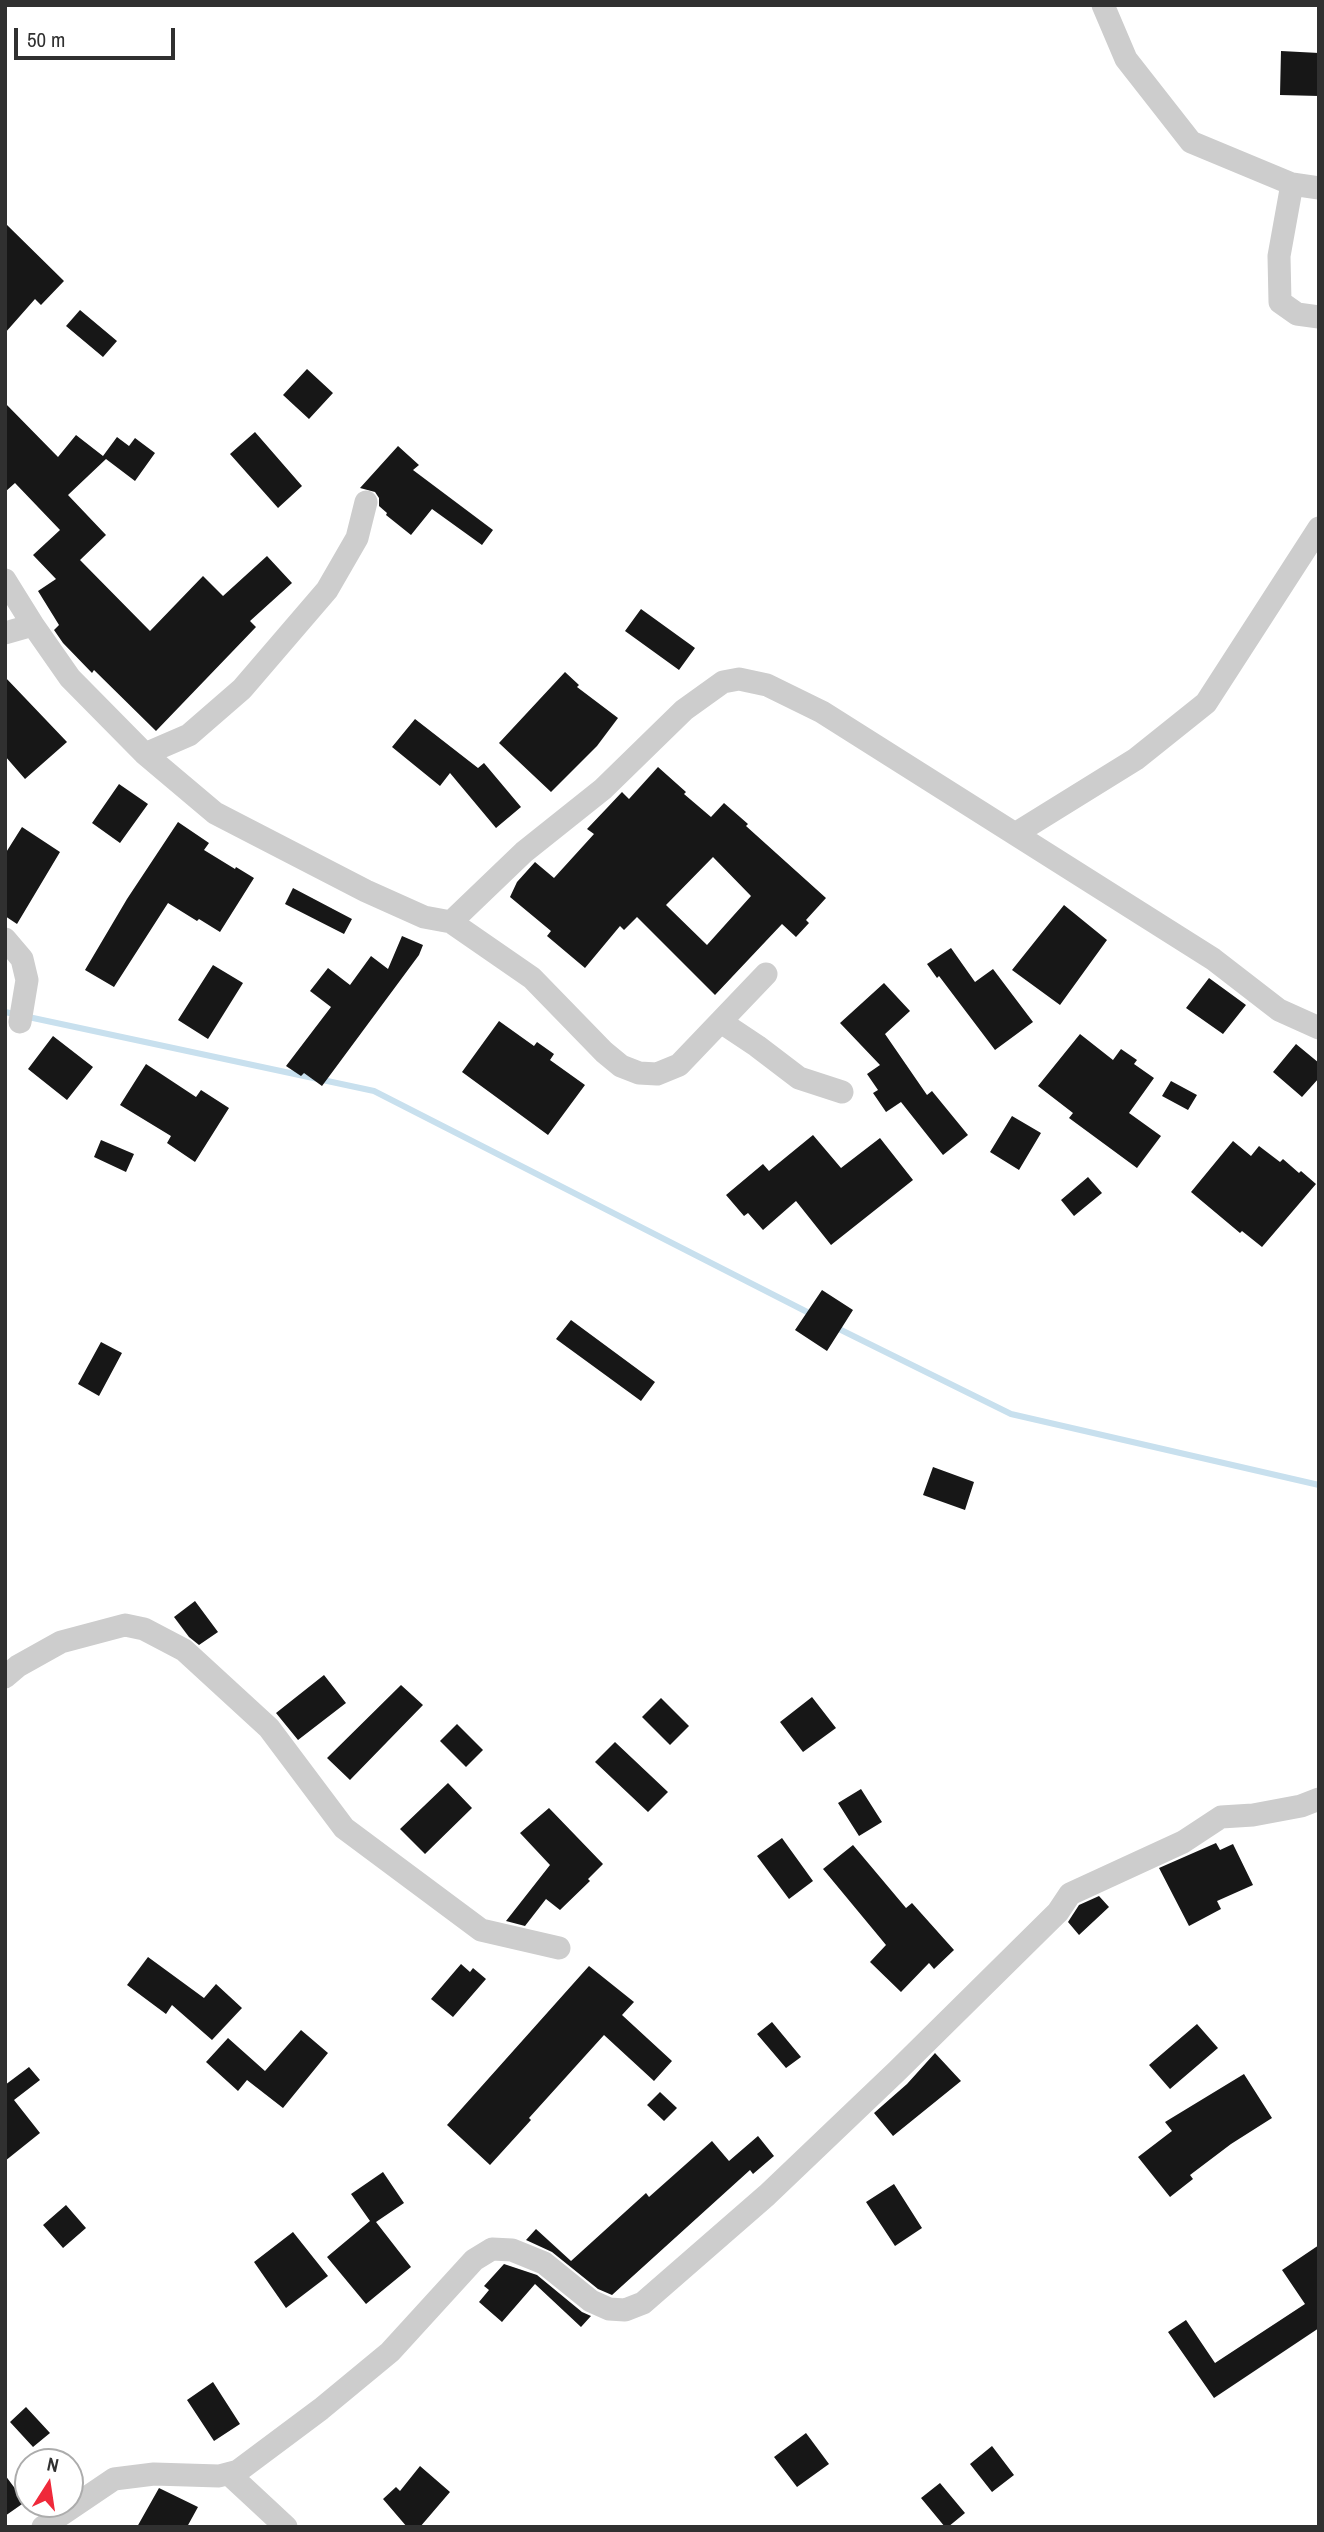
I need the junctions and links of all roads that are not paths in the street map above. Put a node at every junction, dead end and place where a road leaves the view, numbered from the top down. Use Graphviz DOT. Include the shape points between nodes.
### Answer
graph roads {
  1 [pos="1104,5"];
  2 [pos="1292,184"];
  3 [pos="1319,188"];
  4 [pos="1319,317"];
  5 [pos="366,502"];
  6 [pos="1319,528"];
  7 [pos="5,580"];
  8 [pos="33,625"];
  9 [pos="5,632"];
  10 [pos="145,754"];
  11 [pos="1014,834"];
  12 [pos="451,922"];
  13 [pos="5,939"];
  14 [pos="766,974"];
  15 [pos="20,1022"];
  16 [pos="720,1022"];
  17 [pos="1319,1028"];
  18 [pos="842,1092"];
  19 [pos="5,1677"];
  20 [pos="1319,1799"];
  21 [pos="559,1948"];
  22 [pos="229,2474"];
  23 [pos="43,2527"];
  24 [pos="286,2527"];
  1 -- 2 [label="street" via="1126,59 1191,142"];
  2 -- 3 [label="street"];
  2 -- 4 [label="street" via="1279,256 1280,302 1297,314"];
  5 -- 10 [label="street" via="357,538 327,590 242,689 189,736"];
  6 -- 11 [label="street" via="1206,703 1136,760"];
  7 -- 8 [label="street"];
  8 -- 9 [label="street"];
  8 -- 10 [label="street" via="70,678"];
  10 -- 12 [label="street" via="215,813 366,891 424,917"];
  11 -- 12 [label="street" via="822,712 767,685 739,679 723,682 684,710 603,789 524,852"];
  11 -- 17 [label="street" via="1213,959 1279,1010"];
  12 -- 16 [label="street" via="532,978 604,1052 639,1073 657,1074 679,1065"];
  13 -- 15 [label="street" via="22,959 26,980"];
  14 -- 16 [label="street"];
  16 -- 18 [label="street" via="799,1078"];
  19 -- 21 [label="street" via="61,1642 125,1625 144,1629 184,1650 269,1728 344,1828 481,1930"];
  20 -- 22 [label="street" via="1253,1815 1221,1817 1160,1853 1070,1894 1058,1912 767,2195 643,2303 625,2310 609,2309 591,2301 544,2263 512,2250 492,2249 474,2260 390,2352 321,2409"];
  22 -- 23 [label="street" via="114,2479"];
  22 -- 24 [label="street"];
}
